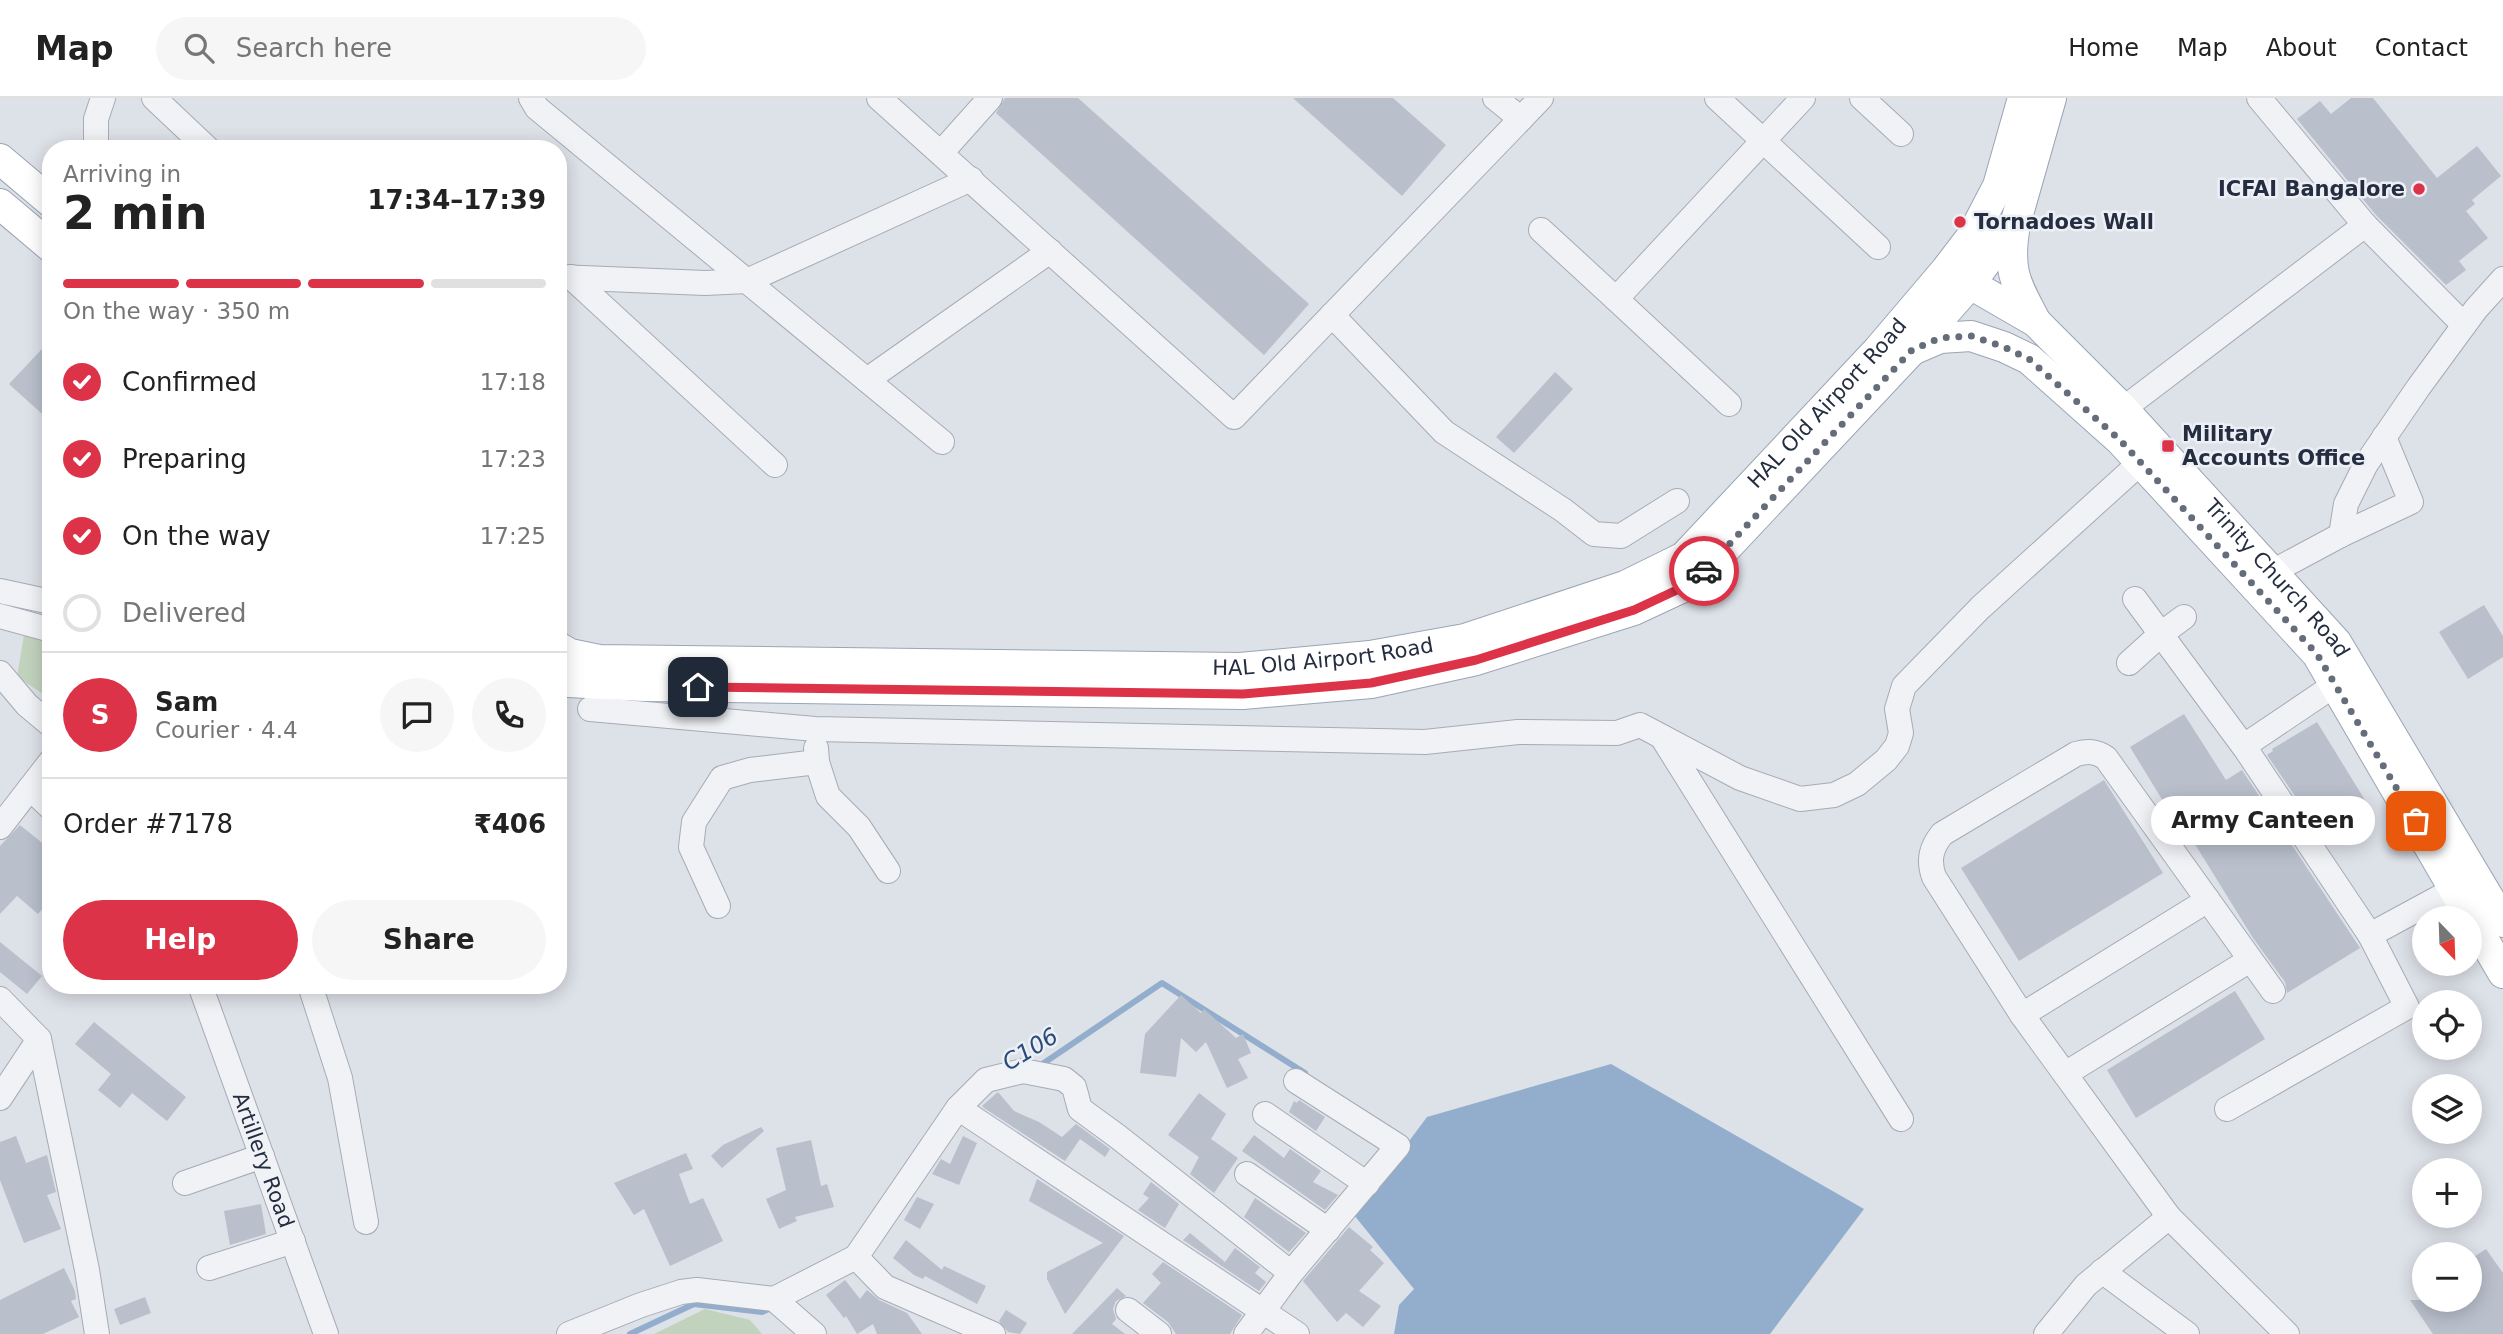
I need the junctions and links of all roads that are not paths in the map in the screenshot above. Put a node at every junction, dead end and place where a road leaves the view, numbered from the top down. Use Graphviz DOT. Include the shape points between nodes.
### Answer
graph roads {
  1 [pos="103,98"];
  2 [pos="154,98"];
  3 [pos="531,98"];
  4 [pos="879,98"];
  5 [pos="990,98"];
  6 [pos="1495,98"];
  7 [pos="1541,98"];
  8 [pos="1717,98"];
  9 [pos="1803,98"];
  10 [pos="1862,98"];
  11 [pos="2023,98"];
  12 [pos="2051,98"];
  13 [pos="2259,98"];
  14 [pos="1521,119"];
  15 [pos="1901,134"];
  16 [pos="96,140"];
  17 [pos="198,140"];
  18 [pos="1763,141"];
  19 [pos="941,153"];
  20 [pos="0,159"];
  21 [pos="971,179"];
  22 [pos="42,194"];
  23 [pos="0,204"];
  24 [pos="2016,221"];
  25 [pos="0,222"];
  26 [pos="2365,225"];
  27 [pos="1541,230"];
  28 [pos="42,240"];
  29 [pos="1878,247"];
  30 [pos="1050,251"];
  31 [pos="567,277"];
  32 [pos="1958,277"];
  33 [pos="567,279"];
  34 [pos="2503,279"];
  35 [pos="747,281"];
  36 [pos="1616,299"];
  37 [pos="1332,315"];
  38 [pos="2036,322"];
  39 [pos="2464,325"];
  40 [pos="1912,350"];
  41 [pos="867,380"];
  42 [pos="1729,404"];
  43 [pos="2123,409"];
  44 [pos="2384,437"];
  45 [pos="942,442"];
  46 [pos="2141,462"];
  47 [pos="775,465"];
  48 [pos="1677,501"];
  49 [pos="2341,535"];
  50 [pos="2272,572"];
  51 [pos="0,591"];
  52 [pos="2135,599"];
  53 [pos="42,600"];
  54 [pos="0,616"];
  55 [pos="2184,617"];
  56 [pos="42,628"];
  57 [pos="2161,634"];
  58 [pos="567,653"];
  59 [pos="2130,663"];
  60 [pos="0,673"];
  61 [pos="567,682"];
  62 [pos="2336,684"];
  63 [pos="590,709"];
  64 [pos="42,718"];
  65 [pos="815,729"];
  66 [pos="1662,736"];
  67 [pos="2244,747"];
  68 [pos="817,762"];
  69 [pos="42,773"];
  70 [pos="30,788"];
  71 [pos="42,799"];
  72 [pos="0,827"];
  73 [pos="888,871"];
  74 [pos="2455,889"];
  75 [pos="2208,900"];
  76 [pos="718,906"];
  77 [pos="2503,922"];
  78 [pos="2370,935"];
  79 [pos="2250,960"];
  80 [pos="2503,973"];
  81 [pos="2273,991"];
  82 [pos="204,994"];
  83 [pos="313,994"];
  84 [pos="0,999"];
  85 [pos="2022,1015"];
  86 [pos="38,1039"];
  87 [pos="2064,1074"];
  88 [pos="1296,1082"];
  89 [pos="1,1095"];
  90 [pos="958,1108"];
  91 [pos="2227,1109"];
  92 [pos="1265,1114"];
  93 [pos="1901,1119"];
  94 [pos="262,1156"];
  95 [pos="1247,1174"];
  96 [pos="185,1183"];
  97 [pos="1367,1184"];
  98 [pos="2169,1217"];
  99 [pos="366,1222"];
  100 [pos="1328,1230"];
  101 [pos="293,1241"];
  102 [pos="860,1262"];
  103 [pos="209,1268"];
  104 [pos="2102,1271"];
  105 [pos="1291,1273"];
  106 [pos="774,1299"];
  107 [pos="1128,1310"];
  108 [pos="1261,1312"];
  109 [pos="984,1332"];
  110 [pos="97,1334"];
  111 [pos="327,1334"];
  112 [pos="569,1334"];
  113 [pos="814,1334"];
  114 [pos="1159,1334"];
  115 [pos="1246,1334"];
  116 [pos="1297,1334"];
  117 [pos="2046,1334"];
  118 [pos="2187,1334"];
  119 [pos="2287,1334"];
  1 -- 16 [label="street"];
  2 -- 17 [label="street"];
  3 -- 35 [label="street" via="537,108"];
  4 -- 19 [label="street"];
  5 -- 19 [label="street"];
  6 -- 14 [label="street"];
  7 -- 14 [label="street"];
  8 -- 18 [label="street"];
  9 -- 18 [label="street"];
  10 -- 15 [label="street"];
  11 -- 32 [label="main road" via="1998,186 1972,236"];
  12 -- 24 [label="main road"];
  13 -- 26 [label="street"];
  14 -- 37 [label="street"];
  18 -- 29 [label="street"];
  18 -- 36 [label="street"];
  19 -- 21 [label="street"];
  20 -- 22 [label="main road"];
  21 -- 30 [label="street"];
  21 -- 35 [label="street"];
  23 -- 28 [label="main road"];
  24 -- 32 [label="main road"];
  24 -- 38 [label="main road" via="2011,260 2016,284"];
  25 -- 28 [label="street"];
  26 -- 39 [label="street"];
  26 -- 43 [label="street"];
  27 -- 36 [label="street"];
  30 -- 37 [label="street" via="1234,417"];
  30 -- 41 [label="street"];
  31 -- 35 [label="street"];
  32 -- 38 [label="main road, Trinity Church Road"];
  32 -- 40 [label="main road, HAL Old Airport Road"];
  32 -- 58 [label="main road, HAL Old Airport Road" via="1878,350 1684,557 1625,586 1465,639 1370,656 1240,668 599,660"];
  33 -- 47 [label="street"];
  34 -- 39 [label="street"];
  35 -- 41 [label="street"];
  36 -- 42 [label="street"];
  37 -- 48 [label="street" via="1444,432 1594,534 1621,536"];
  38 -- 43 [label="main road, Trinity Church Road"];
  39 -- 44 [label="street"];
  40 -- 46 [label="main road, Trinity Church Road" via="1940,338 1971,336 2017,353"];
  40 -- 61 [label="main road, HAL Old Airport Road" via="1694,582 1634,610 1476,660 1371,683 1243,694"];
  41 -- 45 [label="street"];
  43 -- 50 [label="main road, Trinity Church Road"];
  44 -- 49 [label="street" via="2346,504"];
  44 -- 49 [label="street" via="2411,502"];
  46 -- 62 [label="main road, Trinity Church Road" via="2317,654"];
  46 -- 66 [label="street" via="1980,608 1904,685 1896,709 1901,733 1897,746 1857,784 1834,795 1800,799 1740,778"];
  49 -- 50 [label="street"];
  50 -- 77 [label="main road, Trinity Church Road" via="2336,642"];
  51 -- 53 [label="street"];
  52 -- 57 [label="street"];
  54 -- 56 [label="street"];
  55 -- 57 [label="street"];
  57 -- 59 [label="street"];
  57 -- 67 [label="street"];
  60 -- 64 [label="street"];
  62 -- 67 [label="street"];
  62 -- 74 [label="main road, Trinity Church Road"];
  63 -- 65 [label="street"];
  65 -- 66 [label="street" via="1425,742 1518,732 1617,733 1640,725"];
  65 -- 68 [label="street"];
  66 -- 93 [label="street"];
  67 -- 78 [label="street"];
  68 -- 73 [label="street" via="828,796 859,827"];
  68 -- 76 [label="street" via="722,778 694,822 691,847"];
  69 -- 70 [label="street"];
  70 -- 71 [label="street"];
  70 -- 72 [label="street"];
  74 -- 78 [label="street"];
  74 -- 80 [label="main road, Trinity Church Road"];
  75 -- 79 [label="street"];
  75 -- 85 [label="street"];
  75 -- 85 [label="street" via="2099,753 2076,754 1942,834 1929,860 1934,877"];
  78 -- 91 [label="street" via="2407,1007"];
  79 -- 81 [label="street"];
  79 -- 87 [label="street"];
  82 -- 94 [label="street, Artillery Road"];
  83 -- 99 [label="street" via="340,1078"];
  84 -- 86 [label="street"];
  85 -- 87 [label="street"];
  86 -- 89 [label="street"];
  86 -- 110 [label="street"];
  87 -- 98 [label="street"];
  88 -- 97 [label="street" via="1398,1146"];
  90 -- 102 [label="street"];
  90 -- 105 [label="street" via="986,1080 1023,1071 1064,1079 1074,1087 1080,1109"];
  90 -- 108 [label="street"];
  92 -- 97 [label="street"];
  94 -- 96 [label="street"];
  94 -- 101 [label="street, Artillery Road"];
  95 -- 100 [label="street"];
  97 -- 100 [label="street"];
  98 -- 104 [label="street"];
  98 -- 119 [label="street"];
  100 -- 105 [label="street"];
  101 -- 103 [label="street"];
  101 -- 111 [label="street, Artillery Road"];
  102 -- 106 [label="street"];
  102 -- 109 [label="street" via="885,1287"];
  104 -- 117 [label="street"];
  104 -- 118 [label="street"];
  105 -- 108 [label="street"];
  106 -- 112 [label="street" via="681,1292"];
  106 -- 113 [label="street"];
  107 -- 114 [label="street"];
  108 -- 115 [label="street"];
  108 -- 116 [label="street"];
}
